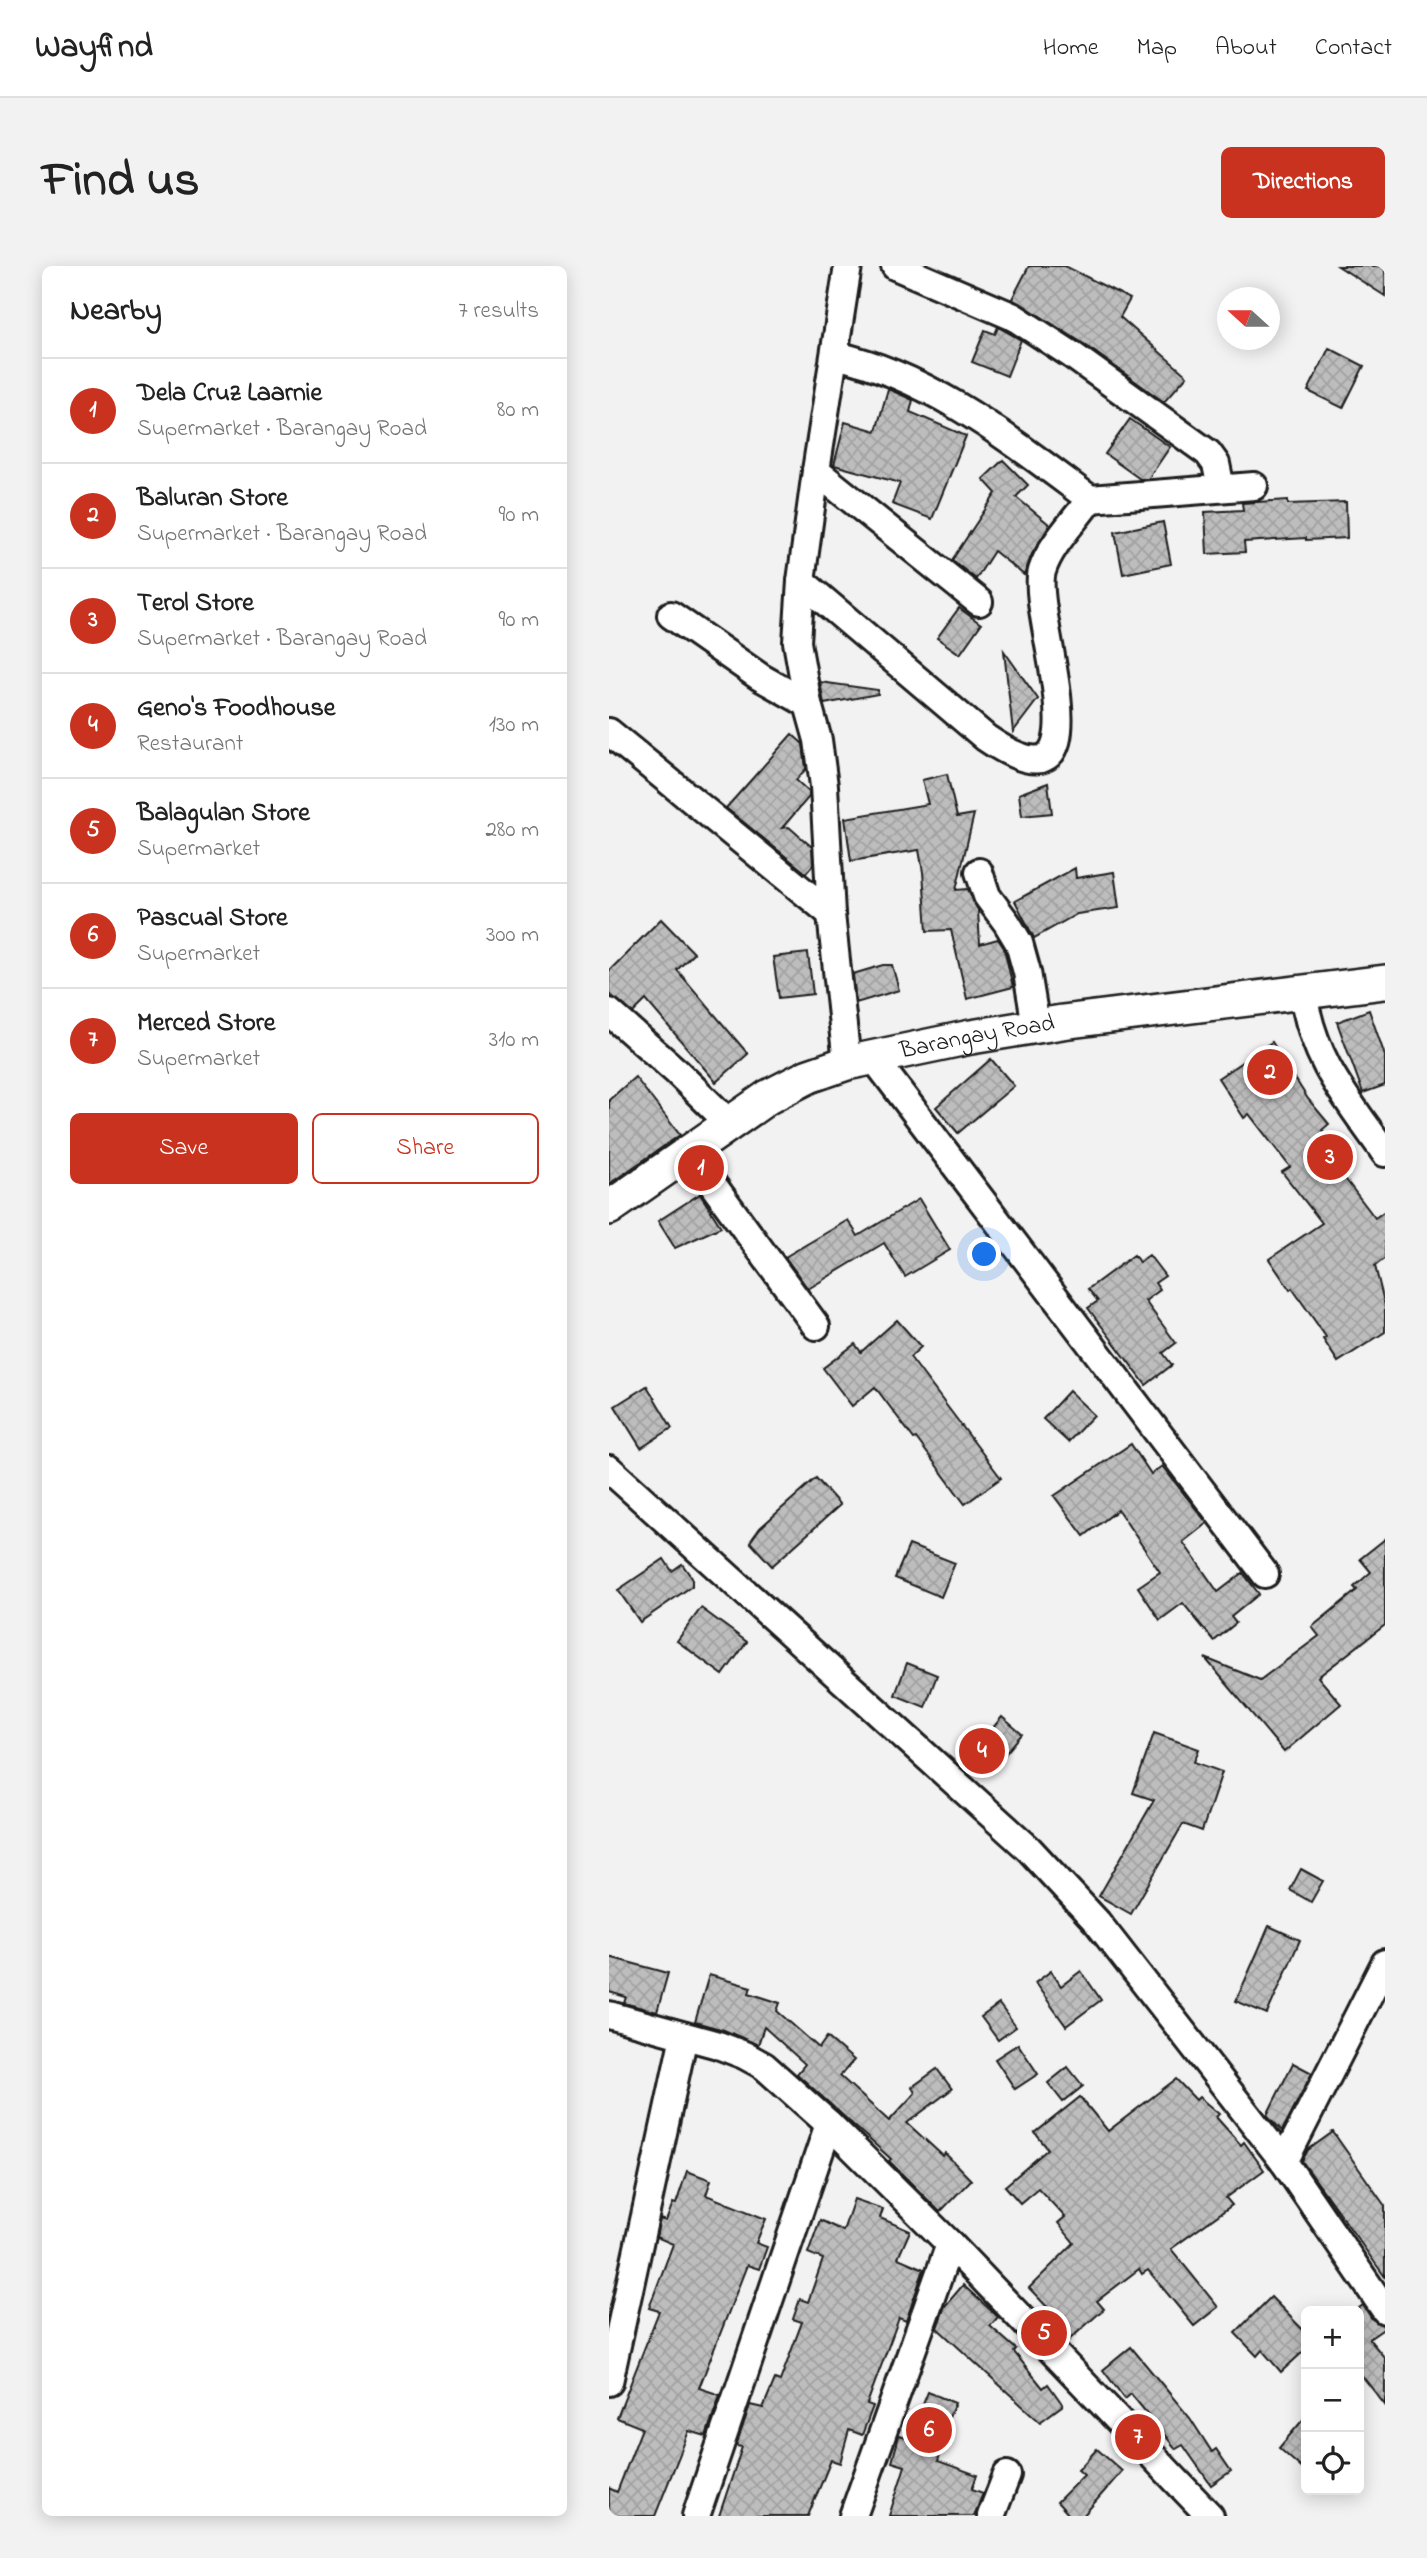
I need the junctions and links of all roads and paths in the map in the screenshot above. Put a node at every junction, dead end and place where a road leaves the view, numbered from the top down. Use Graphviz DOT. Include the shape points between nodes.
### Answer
graph roads {
  1 [pos="848,266"];
  2 [pos="895,266"];
  3 [pos="835,355"];
  4 [pos="816,471"];
  5 [pos="1254,486"];
  6 [pos="1221,488"];
  7 [pos="1090,499"];
  8 [pos="801,582"];
  9 [pos="979,602"];
  10 [pos="671,615"];
  11 [pos="808,704"];
  12 [pos="609,732"];
  13 [pos="979,872"];
  14 [pos="831,914"];
  15 [pos="1385,982"];
  16 [pos="1303,993"];
  17 [pos="609,1012"];
  18 [pos="1036,1026"];
  19 [pos="860,1060"];
  20 [pos="729,1123"];
  21 [pos="689,1152"];
  22 [pos="1385,1153"];
  23 [pos="609,1208"];
  24 [pos="815,1326"];
  25 [pos="609,1469"];
  26 [pos="1265,1574"];
  27 [pos="1385,1963"];
  28 [pos="609,2015"];
  29 [pos="684,2036"];
  30 [pos="829,2124"];
  31 [pos="1284,2162"];
  32 [pos="950,2244"];
  33 [pos="1385,2310"];
  34 [pos="609,2382"];
  35 [pos="1007,2475"];
  36 [pos="697,2516"];
  37 [pos="853,2516"];
  38 [pos="991,2516"];
  39 [pos="1210,2516"];
  1 -- 3 [label="street"];
  2 -- 6 [label="street" via="1014,317 1043,335 1208,453 1216,464"];
  3 -- 4 [label="street"];
  3 -- 7 [label="street" via="887,371 946,401 1016,444"];
  4 -- 8 [label="street"];
  4 -- 9 [label="street"];
  5 -- 6 [label="street"];
  6 -- 7 [label="street"];
  7 -- 8 [label="street" via="1042,570 1040,586 1058,709 1057,738 1051,755 1041,761 1009,754 986,738"];
  8 -- 11 [label="street" via="797,642"];
  10 -- 11 [label="street" via="759,677"];
  11 -- 14 [label="street" via="824,786"];
  12 -- 14 [label="street"];
  13 -- 18 [label="street" via="987,895 1019,943"];
  14 -- 19 [label="street"];
  15 -- 16 [label="street, Barangay Road"];
  16 -- 18 [label="street, Barangay Road"];
  16 -- 22 [label="street" via="1328,1071"];
  17 -- 20 [label="street"];
  18 -- 19 [label="street, Barangay Road"];
  19 -- 20 [label="street, Barangay Road" via="809,1076"];
  19 -- 26 [label="street"];
  20 -- 21 [label="street, Barangay Road"];
  21 -- 23 [label="street, Barangay Road"];
  21 -- 24 [label="street"];
  25 -- 31 [label="street" via="1062,1882"];
  27 -- 31 [label="street"];
  28 -- 29 [label="street"];
  29 -- 30 [label="street" via="718,2045 764,2066"];
  29 -- 34 [label="street"];
  30 -- 32 [label="street"];
  30 -- 36 [label="street"];
  31 -- 33 [label="street"];
  32 -- 37 [label="street"];
  32 -- 39 [label="street"];
  35 -- 38 [label="street"];
}
